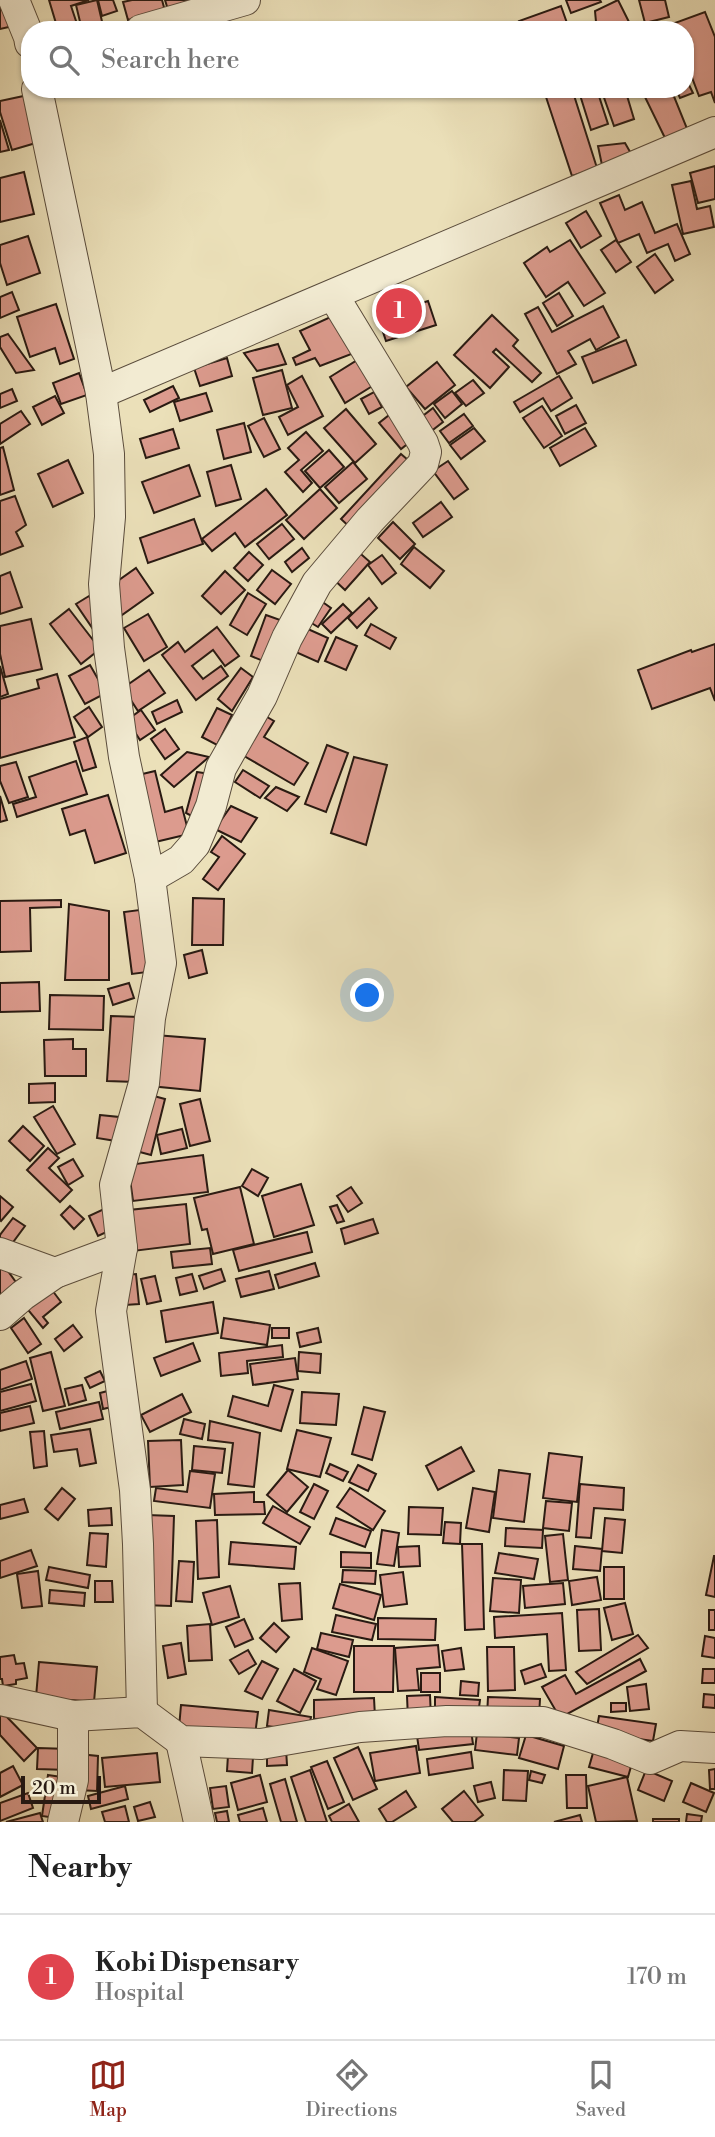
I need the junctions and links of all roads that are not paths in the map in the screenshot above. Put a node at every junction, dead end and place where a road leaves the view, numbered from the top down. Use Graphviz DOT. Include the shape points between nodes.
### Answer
graph roads {
  1 [pos="14,0"];
  2 [pos="245,0"];
  3 [pos="23,21"];
  4 [pos="173,21"];
  5 [pos="39,98"];
  6 [pos="715,132"];
  7 [pos="333,295"];
  8 [pos="101,393"];
  9 [pos="150,878"];
  10 [pos="122,1248"];
  11 [pos="0,1253"];
  12 [pos="55,1273"];
  13 [pos="0,1315"];
  14 [pos="0,1700"];
  15 [pos="142,1712"];
  16 [pos="74,1716"];
  17 [pos="181,1741"];
  18 [pos="715,1748"];
  19 [pos="63,1822"];
  20 [pos="199,1822"];
  1 -- 3 [label="street"];
  2 -- 4 [label="street"];
  5 -- 8 [label="street"];
  6 -- 7 [label="street"];
  7 -- 8 [label="street"];
  7 -- 9 [label="street" via="423,443 424,464 317,583 221,768 195,844 181,860"];
  8 -- 9 [label="street" via="109,454 104,584 109,649 124,757"];
  9 -- 10 [label="street" via="161,963 144,1083 115,1185"];
  10 -- 12 [label="street"];
  10 -- 15 [label="street" via="111,1311 135,1490"];
  11 -- 12 [label="street"];
  12 -- 13 [label="street"];
  14 -- 16 [label="street"];
  15 -- 16 [label="street"];
  15 -- 17 [label="street"];
  16 -- 19 [label="street" via="73,1780"];
  17 -- 18 [label="street" via="261,1744 360,1727 447,1721 543,1722 650,1759 680,1746"];
  17 -- 20 [label="street"];
}
